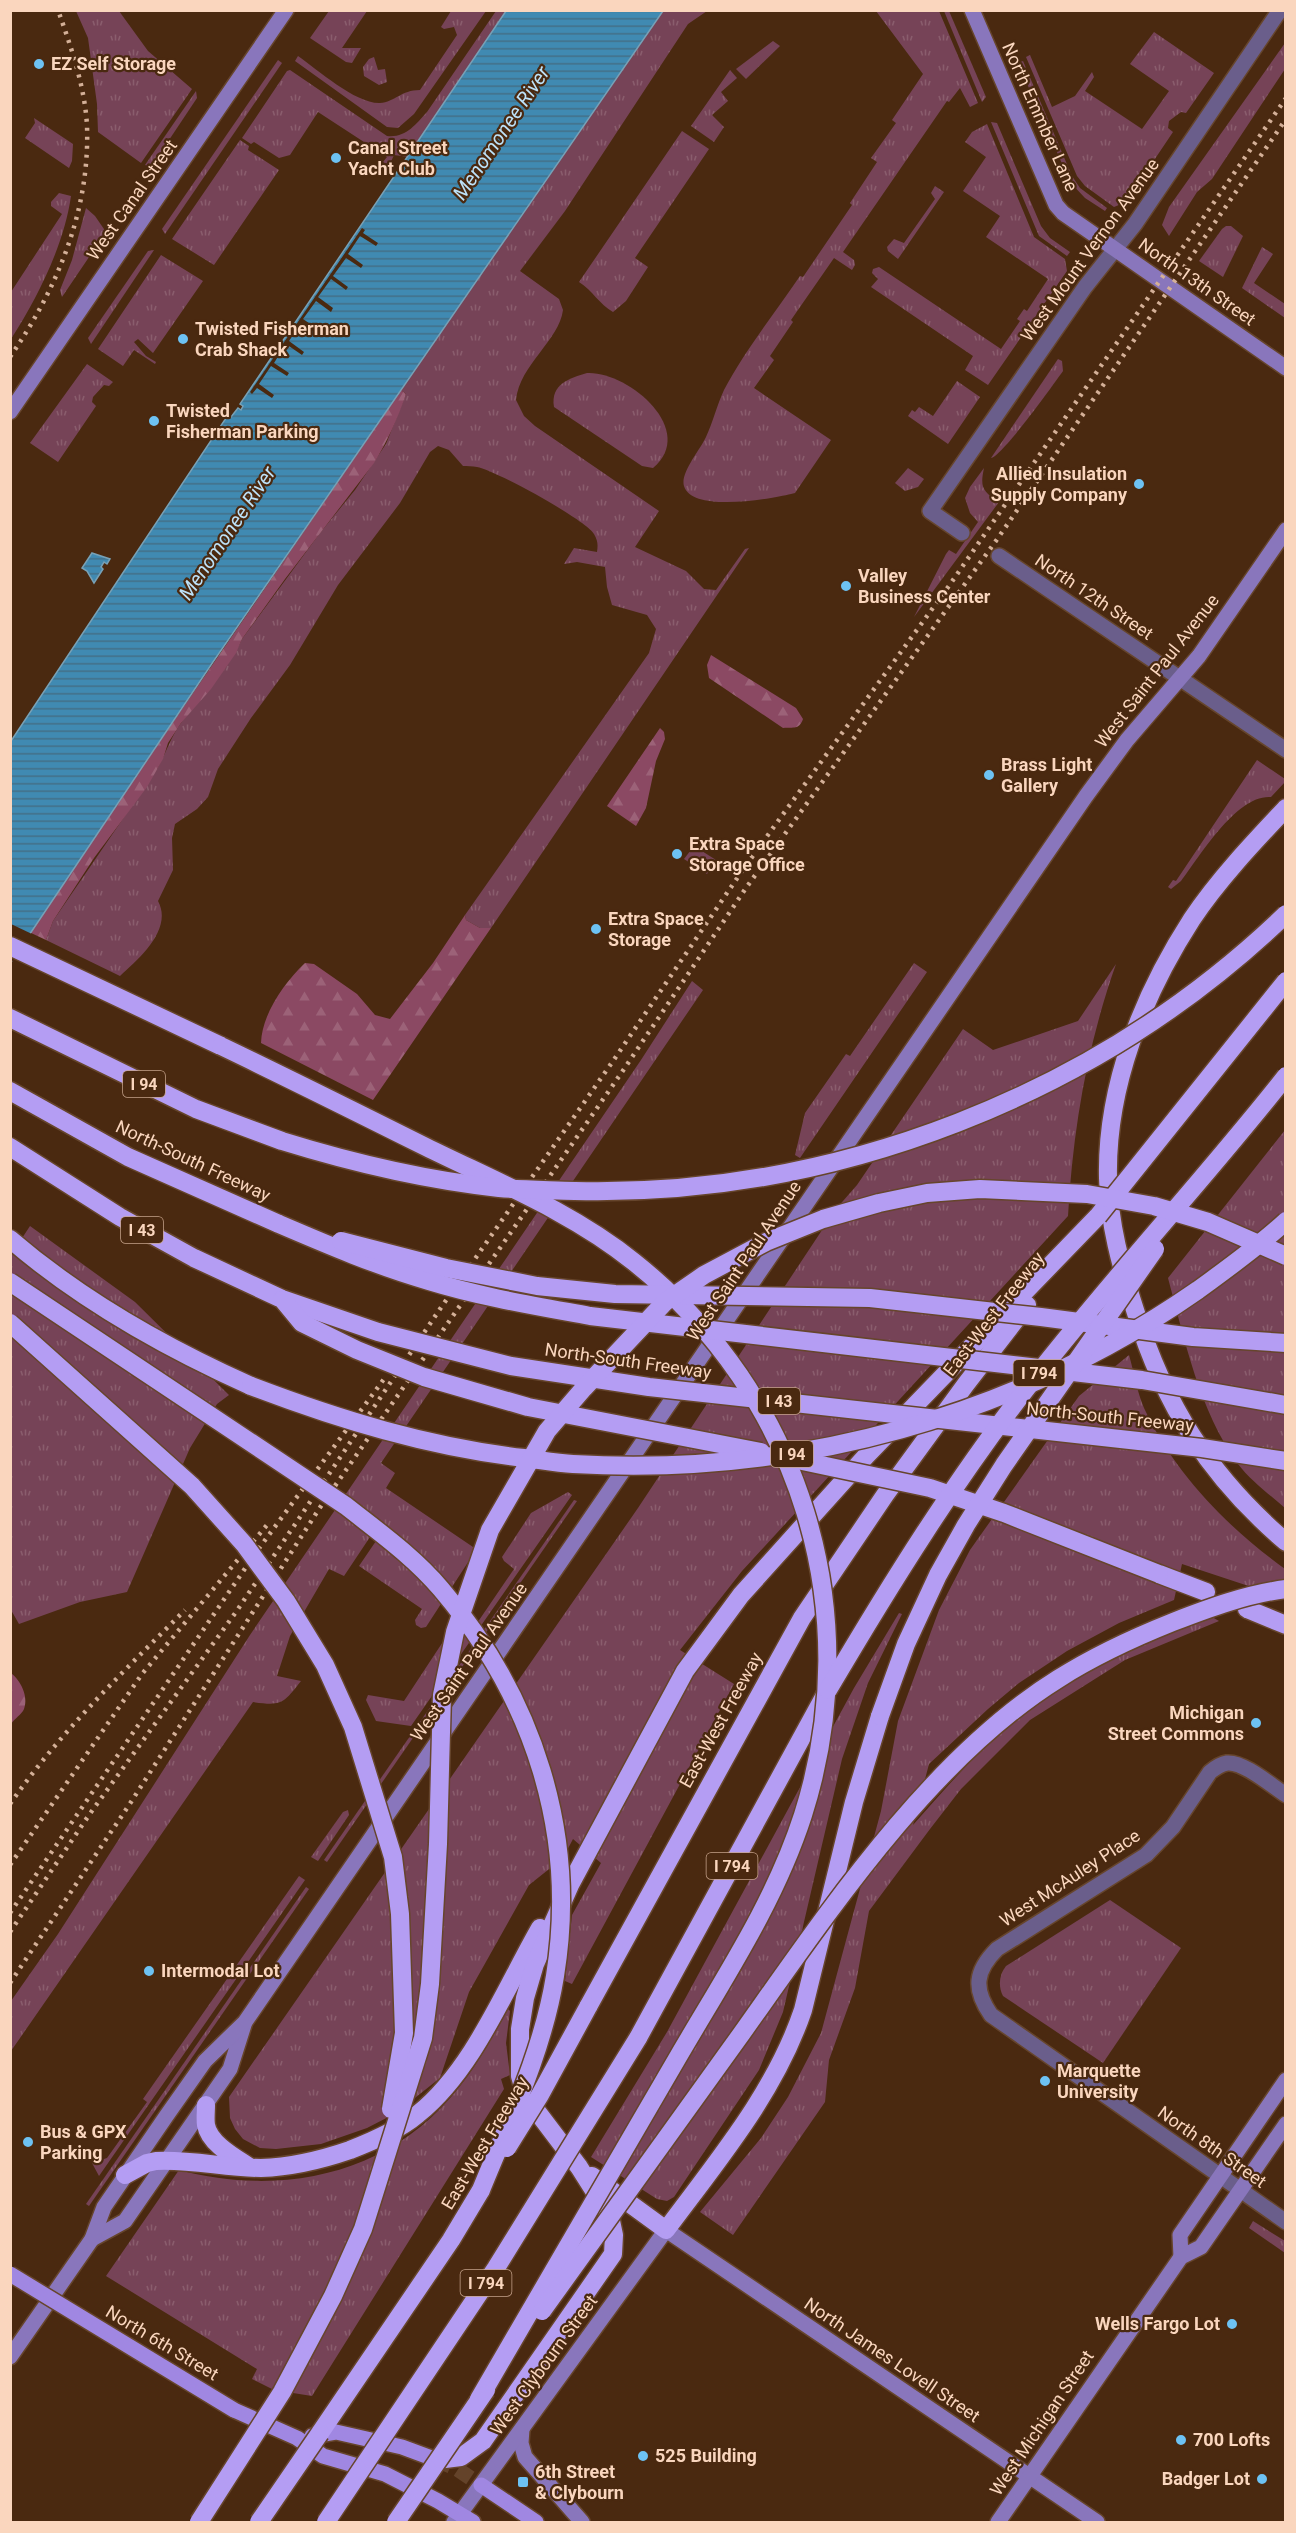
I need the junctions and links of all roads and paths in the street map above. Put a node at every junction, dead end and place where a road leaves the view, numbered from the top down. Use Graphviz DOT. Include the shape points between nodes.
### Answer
graph roads {
  1 [pos="286,10"];
  2 [pos="972,10"];
  3 [pos="1280,10"];
  4 [pos="1115,249"];
  5 [pos="1286,368"];
  6 [pos="10,412"];
  7 [pos="1286,530"];
  8 [pos="962,533"];
  9 [pos="999,556"];
  10 [pos="1179,678"];
  11 [pos="1286,750"];
  12 [pos="1280,814"];
  13 [pos="1286,914"];
  14 [pos="10,946"];
  15 [pos="1286,981"];
  16 [pos="10,1018"];
  17 [pos="1286,1076"];
  18 [pos="10,1091"];
  19 [pos="1249,1123"];
  20 [pos="10,1147"];
  21 [pos="1098,1216"];
  22 [pos="1286,1221"];
  23 [pos="279,1224"];
  24 [pos="10,1239"];
  25 [pos="1286,1256"];
  26 [pos="10,1282"];
  27 [pos="282,1299"];
  28 [pos="10,1323"];
  29 [pos="1286,1343"];
  30 [pos="1286,1405"];
  31 [pos="1286,1461"];
  32 [pos="1286,1542"];
  33 [pos="1286,1589"];
  34 [pos="1206,1592"];
  35 [pos="1248,1609"];
  36 [pos="1286,1625"];
  37 [pos="1286,1795"];
  38 [pos="570,1885"];
  39 [pos="979,1992"];
  40 [pos="244,2022"];
  41 [pos="1286,2080"];
  42 [pos="206,2105"];
  43 [pos="1286,2124"];
  44 [pos="167,2160"];
  45 [pos="248,2166"];
  46 [pos="579,2167"];
  47 [pos="125,2175"];
  48 [pos="1220,2176"];
  49 [pos="378,2185"];
  50 [pos="481,2190"];
  51 [pos="1240,2191"];
  52 [pos="1286,2222"];
  53 [pos="666,2230"];
  54 [pos="92,2239"];
  55 [pos="1181,2257"];
  56 [pos="10,2274"];
  57 [pos="10,2357"];
  58 [pos="479,2399"];
  59 [pos="522,2429"];
  60 [pos="297,2438"];
  61 [pos="437,2460"];
  62 [pos="1029,2476"];
  63 [pos="481,2485"];
  64 [pos="462,2520"];
  65 [pos="198,2523"];
  66 [pos="259,2523"];
  67 [pos="326,2523"];
  68 [pos="396,2523"];
  69 [pos="536,2523"];
  70 [pos="582,2523"];
  71 [pos="998,2523"];
  72 [pos="1097,2523"];
  1 -- 6 [label="street, West Canal Street"];
  2 -- 4 [label="street, North Emmber Lane" via="1056,205 1069,219"];
  3 -- 4 [label="street, West Mount Vernon Avenue"];
  4 -- 5 [label="street, North 13th Street"];
  4 -- 8 [label="street, West Mount Vernon Avenue" via="930,511"];
  7 -- 10 [label="street, West Saint Paul Avenue" via="1199,656"];
  9 -- 10 [label="street, North 12th Street"];
  10 -- 11 [label="street, North 12th Street"];
  10 -- 40 [label="street, West Saint Paul Avenue" via="1086,796"];
  12 -- 32 [label="highway" via="1193,917 1148,1000 1116,1095 1109,1130 1108,1181 1121,1268 1164,1390 1215,1470 1253,1514"];
  13 -- 16 [label="highway, I 94, bridge" via="1198,989 1161,1015 1094,1059 1019,1097 937,1131 861,1155 714,1185 617,1192 501,1188 349,1161 196,1109"];
  14 -- 58 [label="highway, bridge" via="506,1185 606,1242 656,1281 707,1331 761,1406 804,1503 819,1566 829,1648 822,1730 803,1816 746,1942"];
  15 -- 21 [label="highway, East-West Freeway / I 794, bridge"];
  17 -- 19 [label="highway, I 794, bridge"];
  18 -- 23 [label="highway, North-South Freeway" via="129,1157"];
  19 -- 53 [label="highway, bridge" via="1004,1465 938,1575 906,1644 880,1716 794,2038 762,2097"];
  19 -- 67 [label="highway, I 794, bridge" via="1066,1339 980,1450 826,1694 638,2038 496,2268"];
  20 -- 27 [label="highway, North-South Freeway / I 43" via="120,1217 194,1258"];
  21 -- 38 [label="highway, bridge" via="866,1456 741,1594 694,1656"];
  21 -- 50 [label="highway, East-West Freeway / I 794, bridge" via="929,1434 846,1550 774,1666 540,2095"];
  22 -- 24 [label="highway, I 94, bridge" via="1236,1263 1151,1321 1094,1353 988,1402 889,1433 794,1454 650,1465 571,1464 491,1455 390,1434 337,1418 251,1386 188,1355 106,1308"];
  23 -- 29 [label="highway, bridge" via="446,1268 537,1286 615,1293 870,1298 1193,1337"];
  23 -- 30 [label="highway, North-South Freeway, bridge" via="356,1257 430,1281 590,1316 1142,1380"];
  25 -- 49 [label="highway, bridge" via="1208,1222 1154,1206 1087,1194 980,1189 927,1193 823,1219 766,1242 704,1275 665,1302 621,1347 547,1431 522,1472 490,1530 455,1632 442,1695 438,1844 423,2038"];
  26 -- 50 [label="highway, bridge" via="346,1506 398,1546 441,1589 483,1647 519,1708 537,1752 551,1804 561,1889 559,1939 555,1977 538,2048"];
  27 -- 31 [label="highway, North-South Freeway / I 43, bridge" via="378,1332 511,1366 649,1387 1202,1448"];
  27 -- 34 [label="highway, bridge" via="302,1323 357,1350 463,1390 528,1407 930,1488"];
  28 -- 49 [label="highway, bridge" via="192,1486 242,1542 286,1601 319,1656 353,1727 393,1857 400,1923 404,2033"];
  33 -- 58 [label="highway, bridge" via="1207,1609 1147,1632 1057,1679 980,1738 894,1830 806,1944"];
  35 -- 36 [label="highway"];
  37 -- 39 [label="street, West McAuley Place" via="1247,1769 1227,1763 1217,1767 1173,1827 1146,1855 997,1949 984,1962"];
  38 -- 45 [label="highway" via="546,1918 452,2079 418,2114 377,2139 336,2154 294,2164"];
  38 -- 46 [label="highway" via="542,1946 525,1998 518,2061 526,2097"];
  39 -- 48 [label="street, North 8th Street" via="992,2015"];
  40 -- 42 [label="street, West Saint Paul Avenue" via="230,2069"];
  40 -- 47 [label="street, West Saint Paul Avenue" via="205,2061"];
  41 -- 48 [label="street, West Michigan Street"];
  42 -- 44 [label="street, West Saint Paul Avenue"];
  42 -- 45 [label="highway" via="210,2133"];
  43 -- 51 [label="street, West Michigan Street"];
  44 -- 45 [label="highway"];
  44 -- 47 [label="highway" via="147,2163"];
  44 -- 54 [label="street, West Saint Paul Avenue" via="125,2221"];
  46 -- 53 [label="highway"];
  46 -- 61 [label="highway" via="610,2216 613,2254 483,2441 461,2457"];
  47 -- 54 [label="street, West Saint Paul Avenue" via="104,2207"];
  48 -- 51 [label="street, North 8th Street"];
  48 -- 55 [label="street, West Michigan Street" via="1180,2235"];
  49 -- 65 [label="highway, bridge" via="328,2306 282,2392"];
  50 -- 66 [label="highway, East-West Freeway / I 794, bridge"];
  51 -- 52 [label="street, North 8th Street"];
  51 -- 55 [label="street, West Michigan Street" via="1201,2247"];
  53 -- 59 [label="street, West Clybourn Street"];
  53 -- 62 [label="street, North James Lovell Street"];
  54 -- 57 [label="street, West Saint Paul Avenue"];
  55 -- 62 [label="street, West Michigan Street"];
  56 -- 60 [label="main road, North 6th Street, bridge" via="234,2410"];
  58 -- 68 [label="highway, bridge"];
  59 -- 63 [label="street, West Clybourn Street"];
  59 -- 70 [label="street" via="525,2457"];
  60 -- 61 [label="main road" via="336,2432 402,2446"];
  60 -- 64 [label="main road, North 6th Street" via="323,2456 385,2474"];
  62 -- 71 [label="street, West Michigan Street"];
  62 -- 72 [label="street, North James Lovell Street"];
  63 -- 64 [label="street, West Clybourn Street"];
  63 -- 69 [label="main road"];
}
